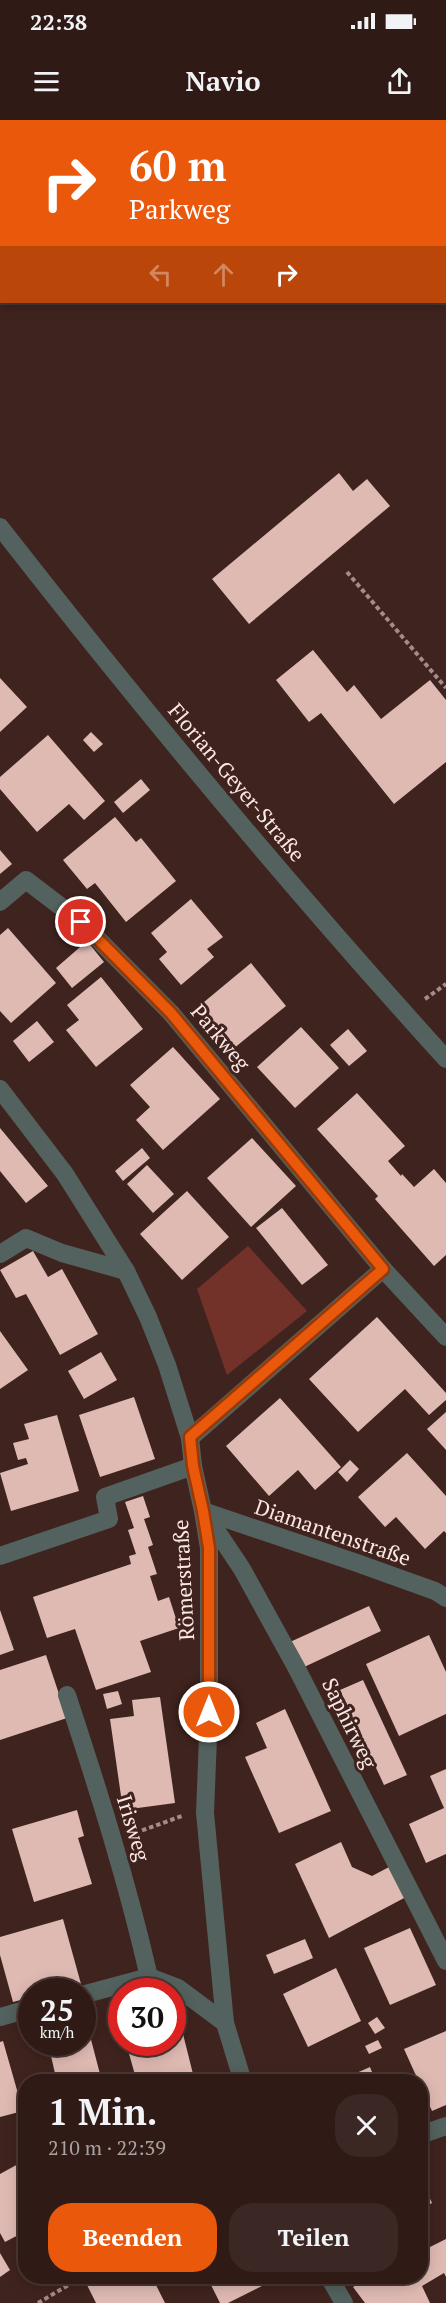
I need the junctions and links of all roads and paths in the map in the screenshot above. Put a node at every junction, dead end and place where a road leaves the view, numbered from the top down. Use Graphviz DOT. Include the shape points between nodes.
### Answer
graph roads {
  1 [pos="0,527"];
  2 [pos="347,572"];
  3 [pos="446,687"];
  4 [pos="0,902"];
  5 [pos="446,1059"];
  6 [pos="0,1089"];
  7 [pos="0,1254"];
  8 [pos="383,1269"];
  9 [pos="126,1271"];
  10 [pos="446,1337"];
  11 [pos="190,1437"];
  12 [pos="193,1466"];
  13 [pos="203,1511"];
  14 [pos="0,1556"];
  15 [pos="446,1598"];
  16 [pos="68,1695"];
  17 [pos="186,1815"];
  18 [pos="147,1829"];
  19 [pos="446,1961"];
  20 [pos="149,1977"];
  21 [pos="96,1991"];
  22 [pos="18,2012"];
  23 [pos="0,2017"];
  24 [pos="225,2023"];
  25 [pos="241,2074"];
  26 [pos="446,2126"];
  27 [pos="428,2132"];
  28 [pos="70,2284"];
  29 [pos="333,2284"];
  30 [pos="38,2303"];
  31 [pos="344,2303"];
  1 -- 5 [label="street, Florian-Geyer-Straße" via="184,754"];
  2 -- 3 [label="path"];
  4 -- 8 [label="street, Parkweg" via="26,880 81,922 171,1013"];
  6 -- 9 [label="street, Römerstraße" via="65,1174"];
  7 -- 9 [label="street" via="26,1238"];
  8 -- 10 [label="street, Parkweg"];
  8 -- 11 [label="street"];
  9 -- 11 [label="street, Römerstraße" via="163,1355"];
  11 -- 12 [label="street, Römerstraße"];
  12 -- 13 [label="street, Römerstraße"];
  12 -- 14 [label="street" via="105,1497 109,1519"];
  13 -- 15 [label="street, Diamantenstraße"];
  13 -- 19 [label="street, Saphirweg" via="242,1569 297,1667"];
  13 -- 24 [label="street, Römerstraße" via="209,1548 205,1813"];
  16 -- 20 [label="street, Irisweg" via="114,1840"];
  17 -- 18 [label="path"];
  20 -- 21 [label="street"];
  20 -- 24 [label="street" via="178,1988"];
  22 -- 23 [label="street"];
  24 -- 25 [label="street, Römerstraße"];
  26 -- 27 [label="street"];
  28 -- 30 [label="path"];
  29 -- 31 [label="street"];
}
